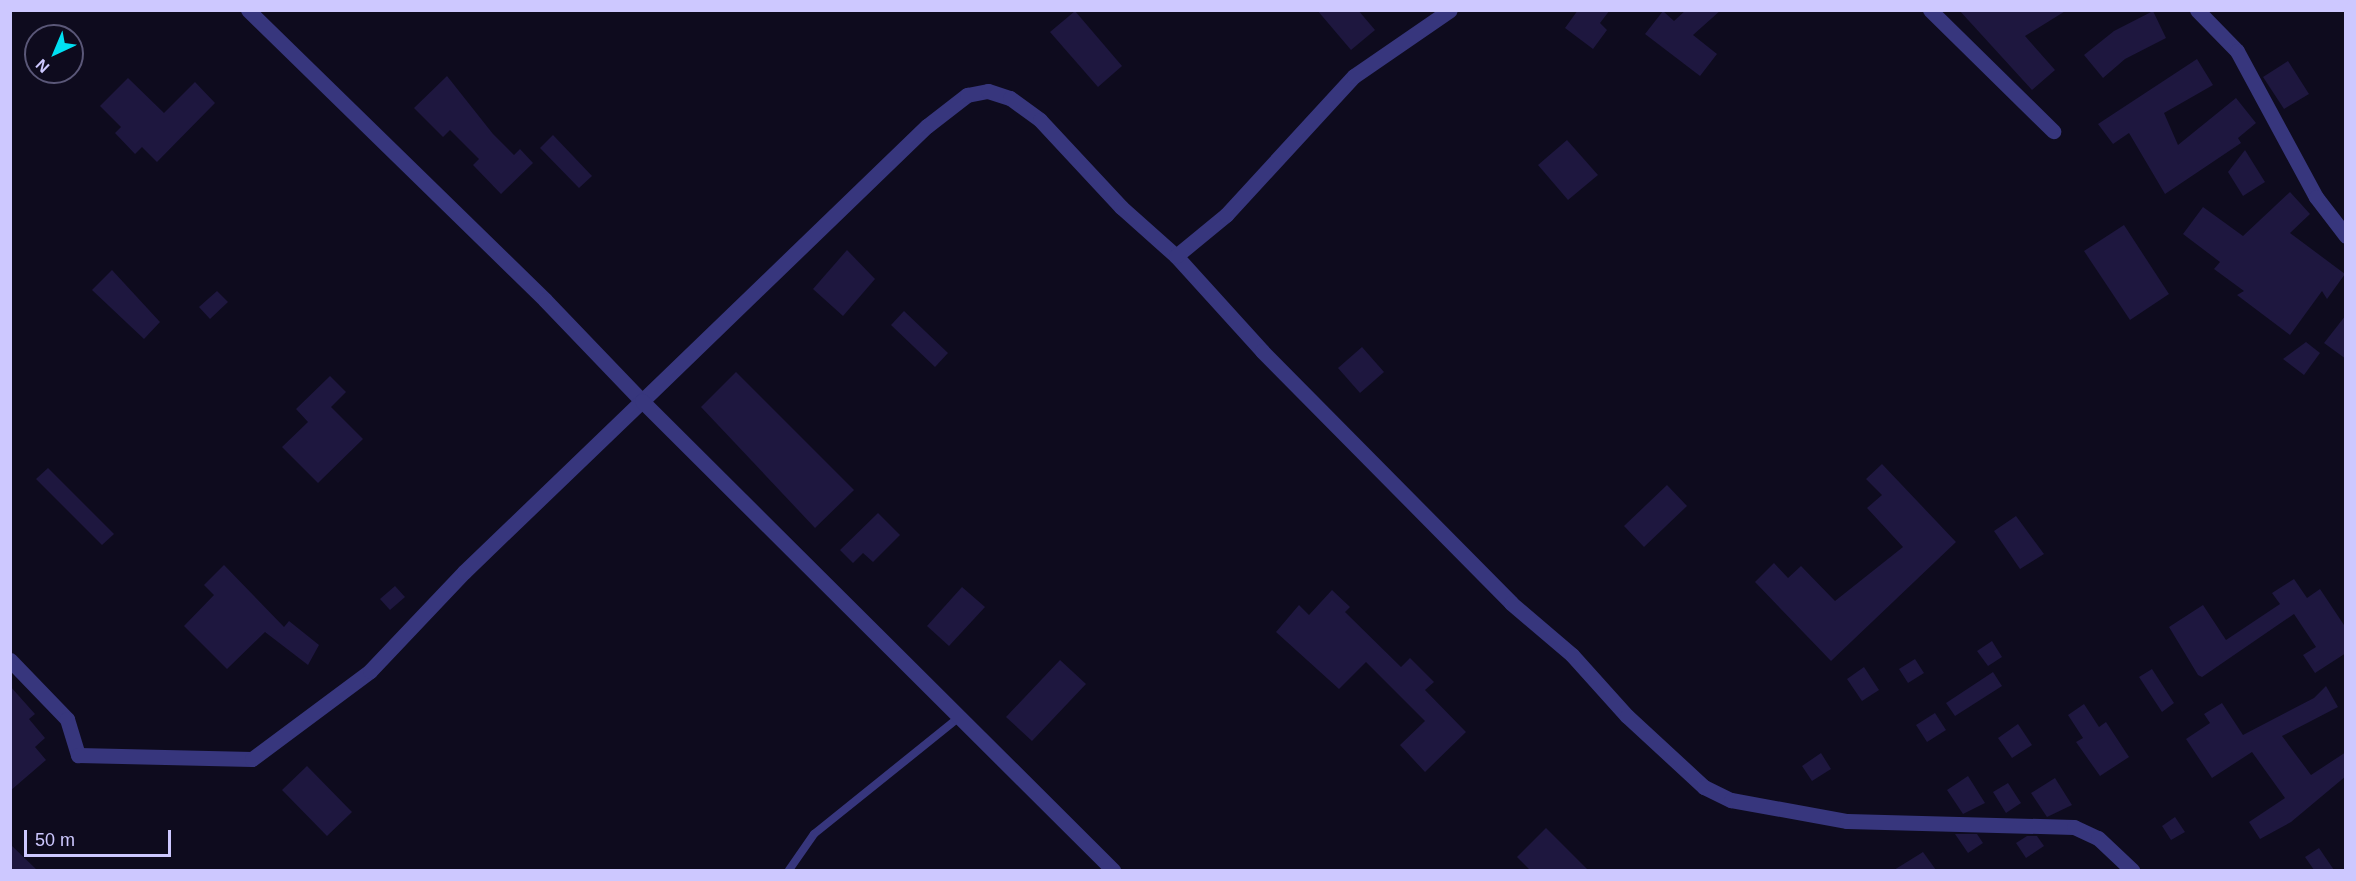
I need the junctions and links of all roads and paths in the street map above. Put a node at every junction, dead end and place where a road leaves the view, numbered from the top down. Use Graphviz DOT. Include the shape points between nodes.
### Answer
graph roads {
  1 [pos="248,10"];
  2 [pos="1450,10"];
  3 [pos="1930,10"];
  4 [pos="2198,10"];
  5 [pos="2053,131"];
  6 [pos="2346,236"];
  7 [pos="1176,256"];
  8 [pos="642,401"];
  9 [pos="10,660"];
  10 [pos="957,719"];
  11 [pos="789,870"];
  12 [pos="1113,870"];
  13 [pos="2132,870"];
  1 -- 8 [label="street" via="545,300"];
  2 -- 7 [label="street" via="1354,76 1226,215"];
  3 -- 5 [label="street"];
  4 -- 6 [label="street" via="2237,51 2316,197"];
  7 -- 8 [label="street" via="1121,207 1040,120 1010,98 988,91 967,94 927,126"];
  7 -- 13 [label="street" via="1262,351 1511,603 1572,655 1627,716 1704,787 1731,800 1847,820 2074,827 2098,838"];
  8 -- 9 [label="street" via="481,555 370,671 252,759 78,755 68,719"];
  8 -- 10 [label="street"];
  10 -- 11 [label="lane" via="814,834"];
  10 -- 12 [label="street"];
}
